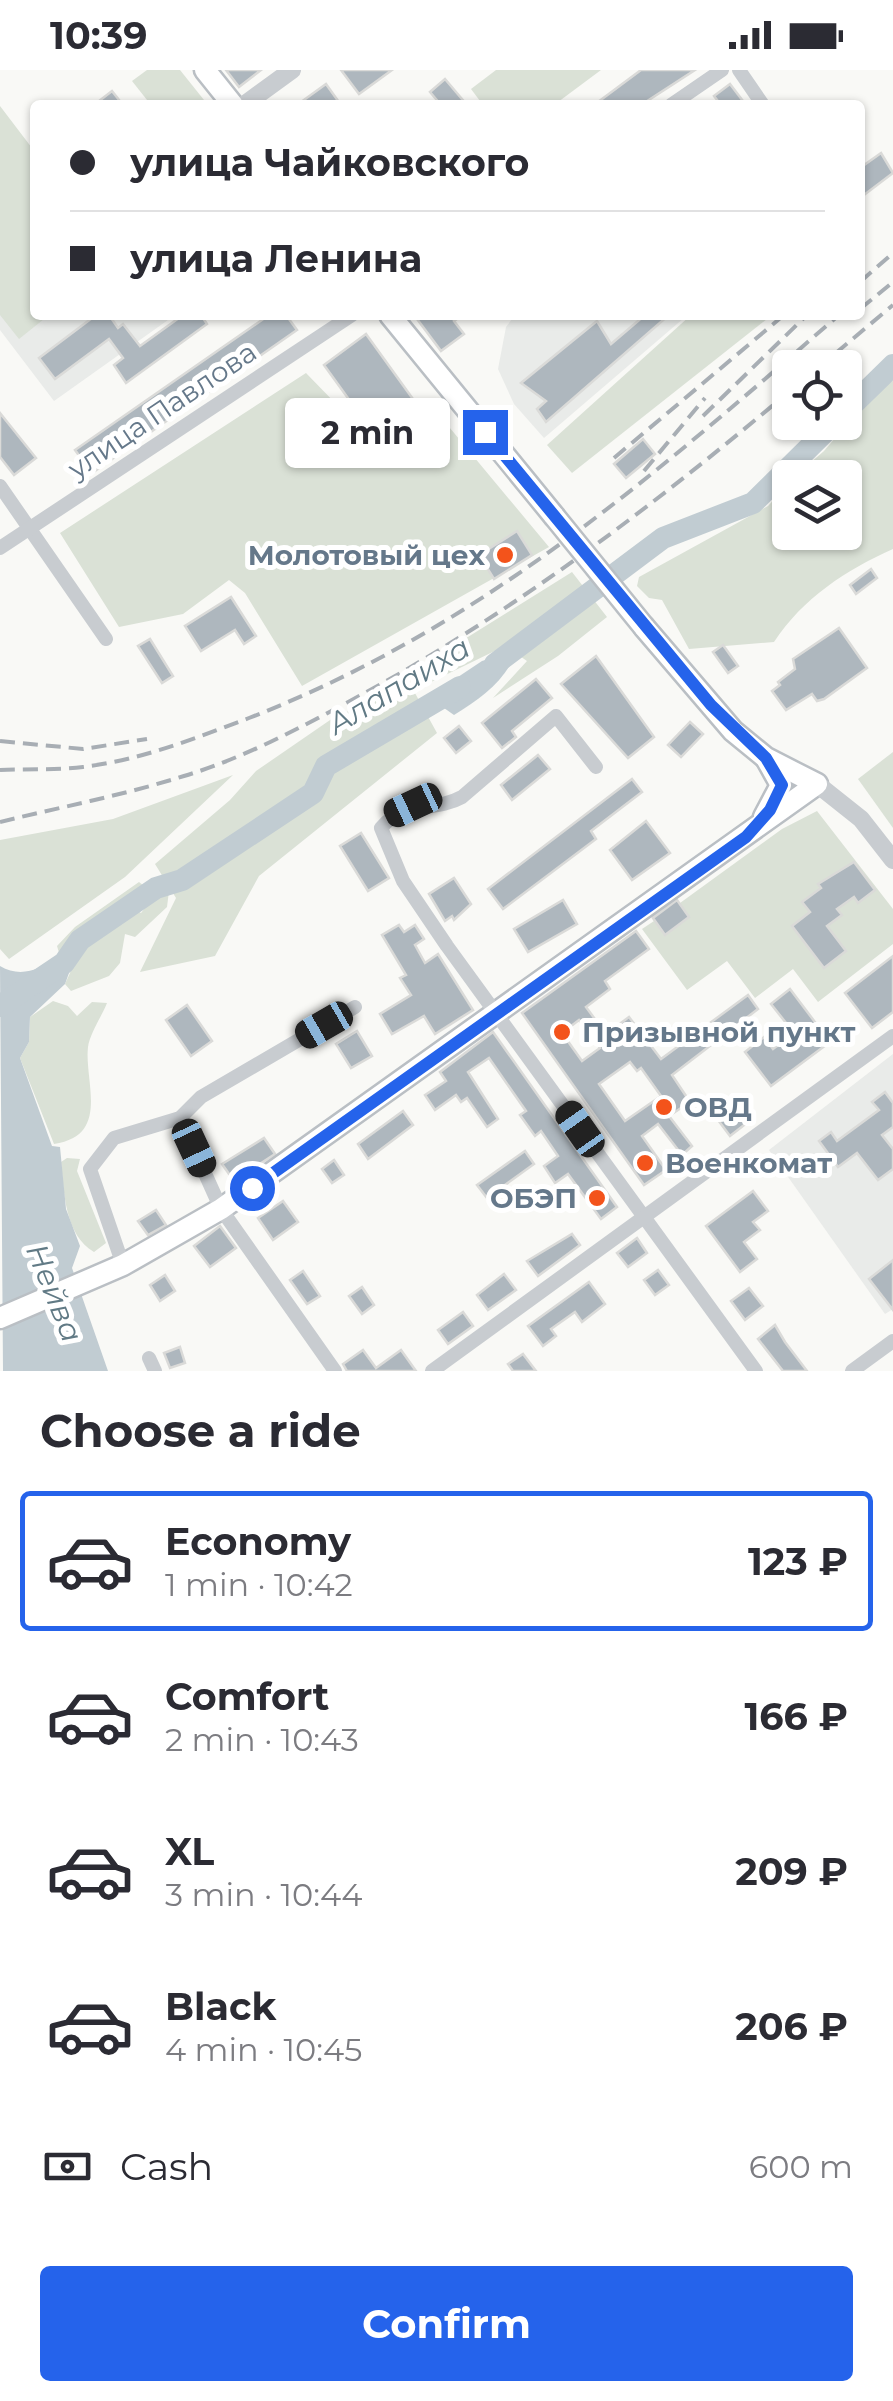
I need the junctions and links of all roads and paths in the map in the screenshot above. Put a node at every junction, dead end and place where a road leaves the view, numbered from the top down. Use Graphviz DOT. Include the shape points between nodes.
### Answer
graph roads {
  1 [pos="204,70"];
  2 [pos="292,70"];
  3 [pos="722,70"];
  4 [pos="739,70"];
  5 [pos="229,100"];
  6 [pos="251,100"];
  7 [pos="679,100"];
  8 [pos="760,100"];
  9 [pos="344,320"];
  10 [pos="394,320"];
  11 [pos="0,486"];
  12 [pos="30,528"];
  13 [pos="0,548"];
  14 [pos="106,638"];
  15 [pos="766,758"];
  16 [pos="596,766"];
  17 [pos="816,784"];
  18 [pos="746,837"];
  19 [pos="893,860"];
  20 [pos="355,1007"];
  21 [pos="497,1014"];
  22 [pos="893,1036"];
  23 [pos="180,1118"];
  24 [pos="221,1209"];
  25 [pos="642,1216"];
  26 [pos="115,1269"];
  27 [pos="0,1318"];
  28 [pos="893,1341"];
  29 [pos="335,1371"];
  30 [pos="432,1371"];
  31 [pos="756,1371"];
  32 [pos="852,1371"];
  1 -- 5 [label="main road"];
  2 -- 6 [label="street"];
  3 -- 7 [label="street"];
  4 -- 8 [label="street"];
  9 -- 12 [label="street, улица Павлова"];
  10 -- 15 [label="main road, bridge" via="644,627 733,731"];
  11 -- 12 [label="street"];
  12 -- 13 [label="street, улица Павлова"];
  12 -- 14 [label="street"];
  15 -- 17 [label="main road"];
  15 -- 18 [label="main road" via="782,785"];
  16 -- 21 [label="street" via="556,716 462,798 446,806 413,805 380,828 403,881"];
  17 -- 18 [label="main road"];
  17 -- 19 [label="street" via="861,820"];
  18 -- 21 [label="main road"];
  20 -- 23 [label="street" via="201,1098"];
  21 -- 24 [label="main road"];
  21 -- 25 [label="street"];
  22 -- 25 [label="street"];
  23 -- 24 [label="street"];
  23 -- 26 [label="street" via="114,1138 90,1169"];
  24 -- 26 [label="main road"];
  24 -- 29 [label="street"];
  25 -- 30 [label="street"];
  25 -- 31 [label="street"];
  26 -- 27 [label="main road"];
  28 -- 32 [label="street"];
}
